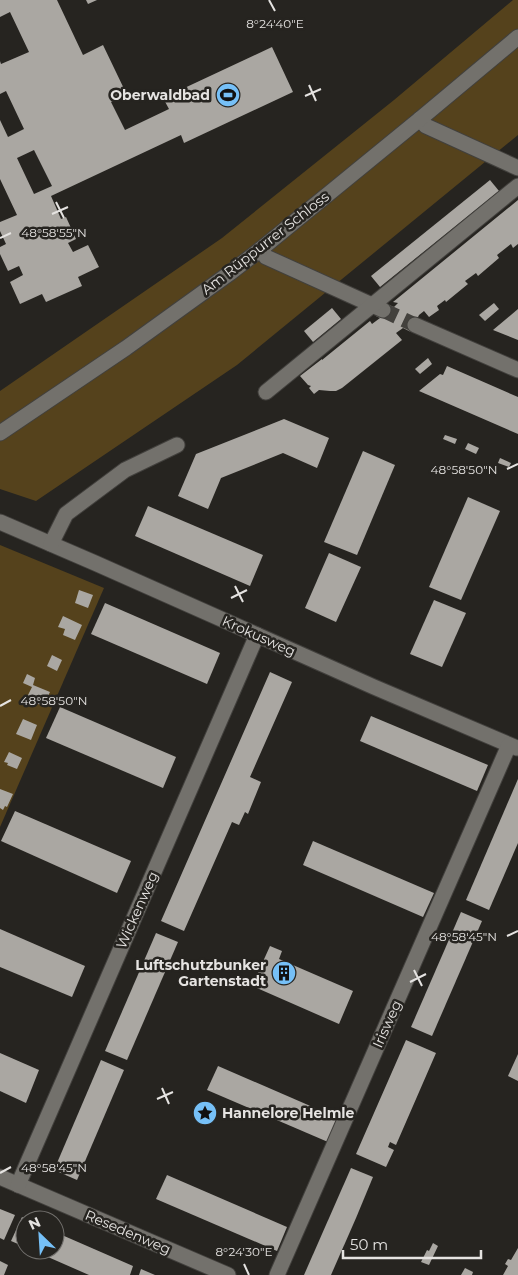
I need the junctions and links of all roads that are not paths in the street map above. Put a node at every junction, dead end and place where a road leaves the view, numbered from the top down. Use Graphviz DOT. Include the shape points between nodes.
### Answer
graph roads {
  1 [pos="518,37"];
  2 [pos="420,119"];
  3 [pos="518,168"];
  4 [pos="518,186"];
  5 [pos="261,249"];
  6 [pos="377,308"];
  7 [pos="415,325"];
  8 [pos="518,370"];
  9 [pos="266,392"];
  10 [pos="0,433"];
  11 [pos="177,445"];
  12 [pos="0,522"];
  13 [pos="51,544"];
  14 [pos="257,635"];
  15 [pos="513,747"];
  16 [pos="0,1177"];
  17 [pos="18,1184"];
  18 [pos="228,1275"];
  19 [pos="277,1275"];
  1 -- 2 [label="street, Am Rüppurrer Schloss"];
  2 -- 3 [label="street" via="426,126"];
  2 -- 5 [label="street, Am Rüppurrer Schloss"];
  4 -- 6 [label="street"];
  5 -- 6 [label="street" via="266,257"];
  5 -- 10 [label="street, Am Rüppurrer Schloss" via="126,348"];
  6 -- 9 [label="street"];
  7 -- 8 [label="street"];
  11 -- 13 [label="street" via="125,470 66,514"];
  12 -- 13 [label="street, Krokusweg"];
  13 -- 14 [label="street, Krokusweg"];
  14 -- 15 [label="street, Krokusweg"];
  14 -- 17 [label="street, Wickenweg"];
  15 -- 19 [label="street, Irisweg"];
  16 -- 17 [label="street, Resedenweg"];
  17 -- 18 [label="street, Resedenweg"];
}
